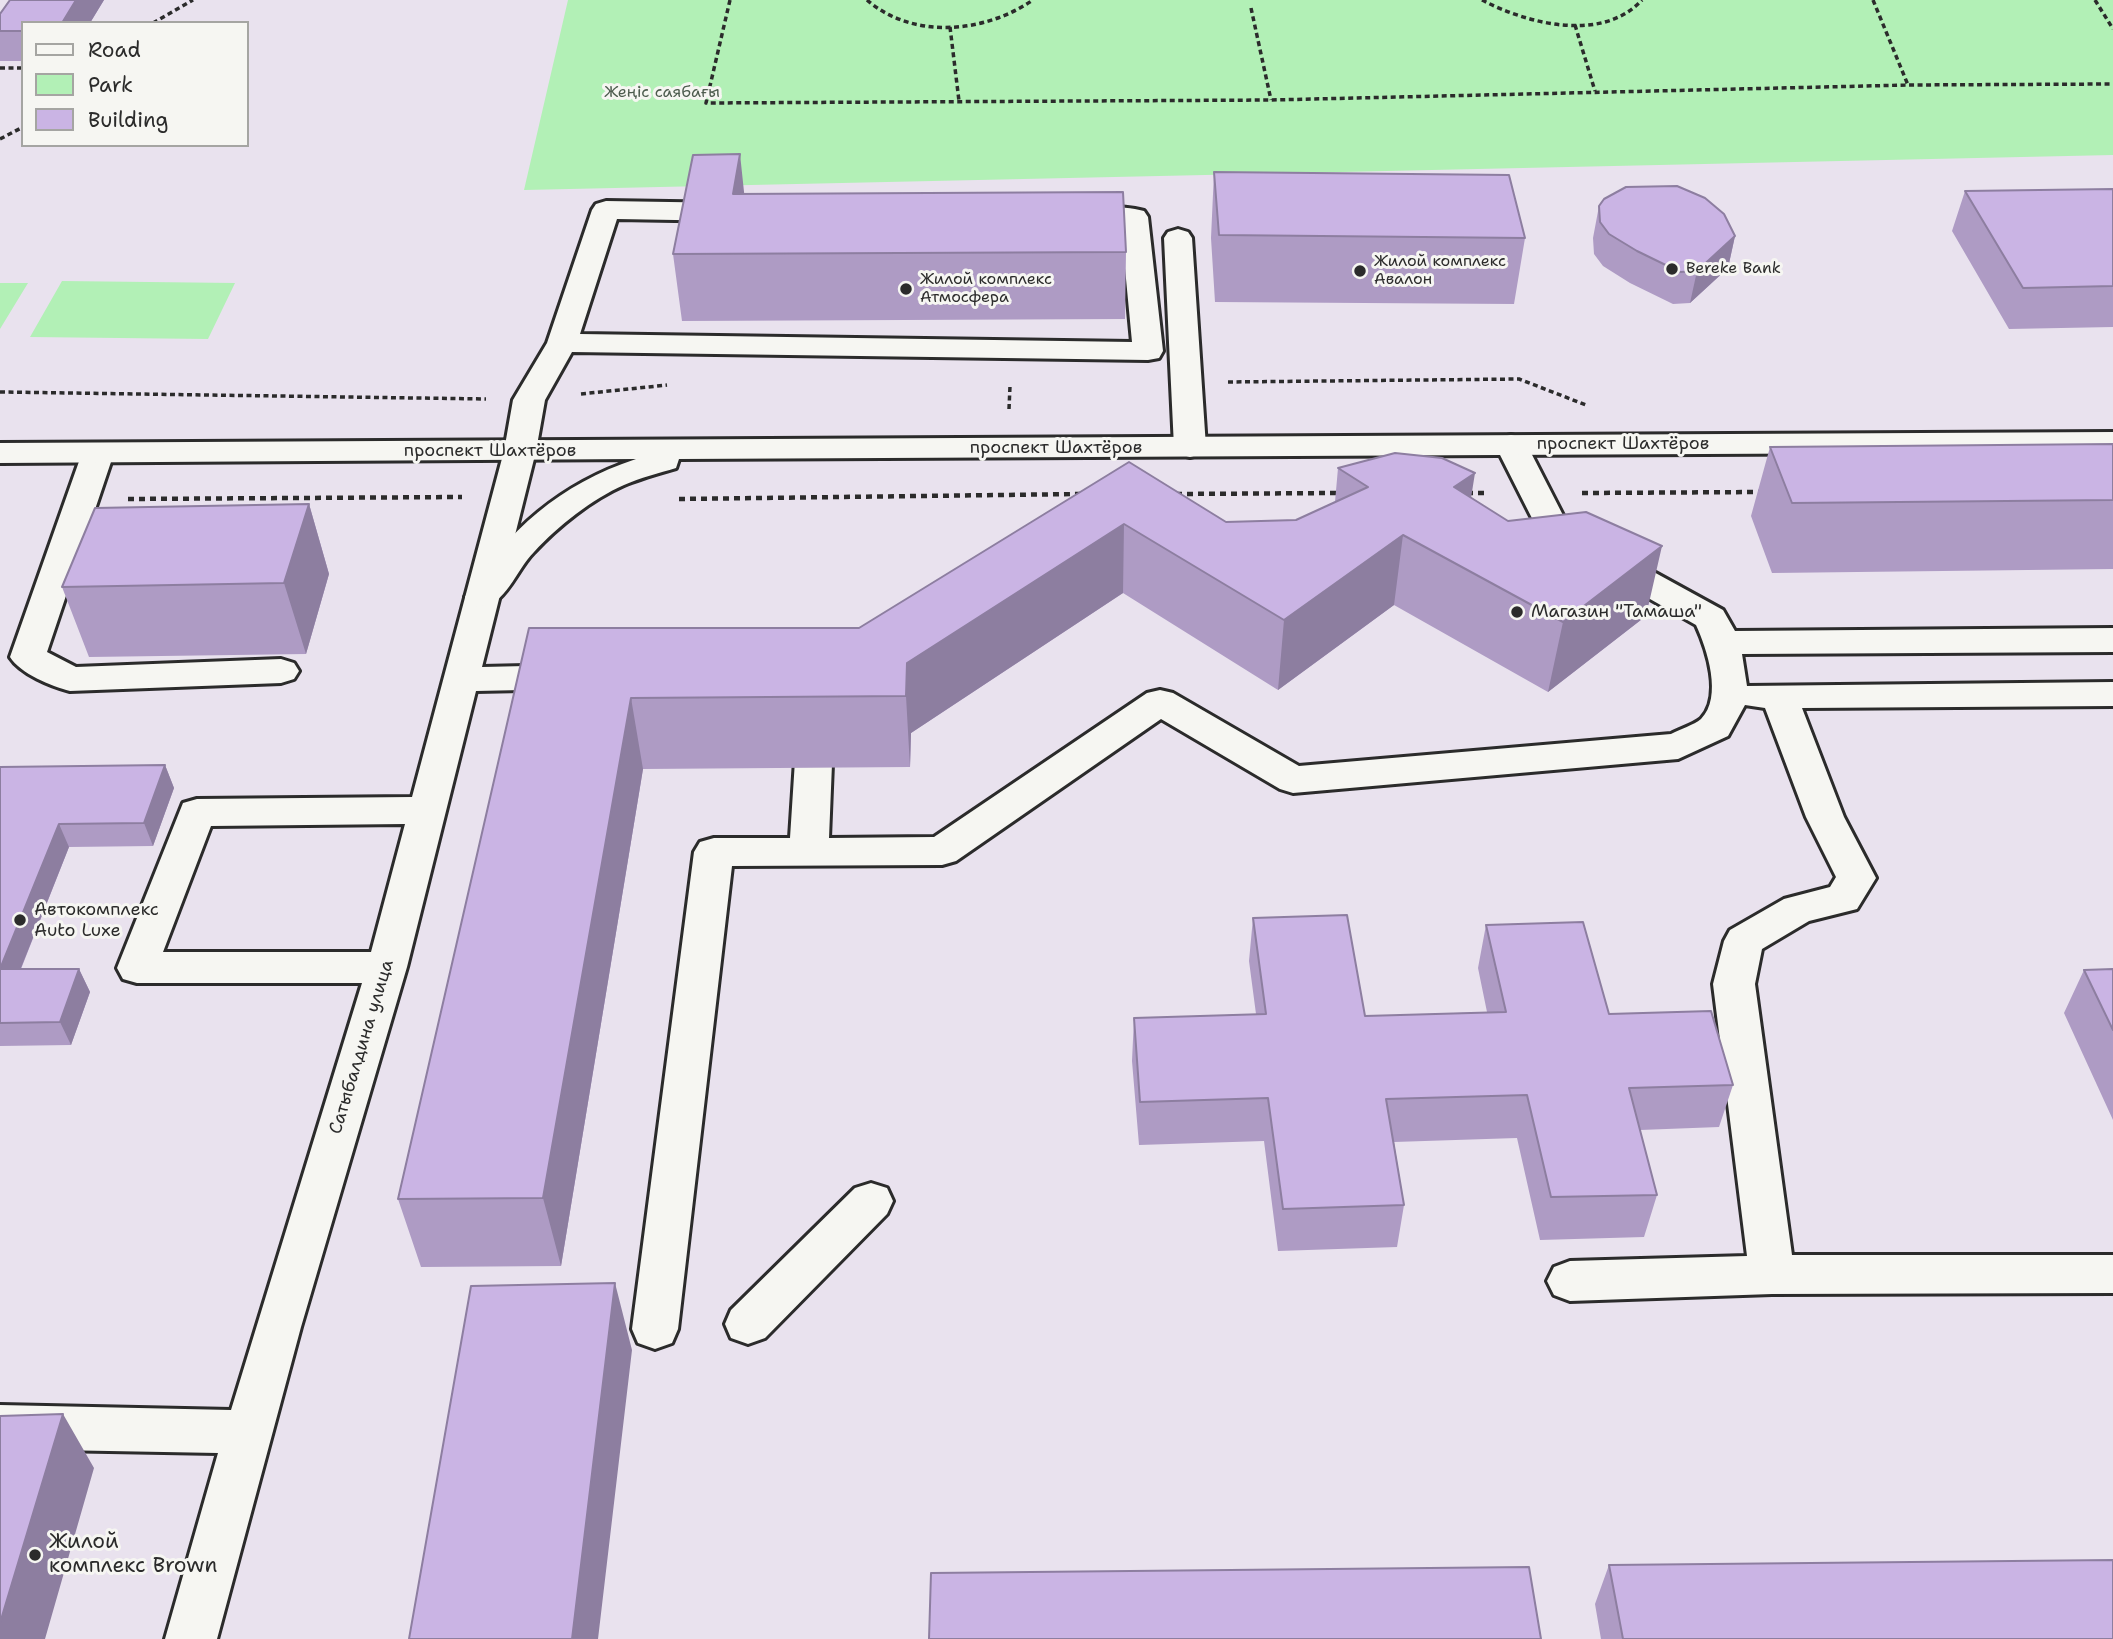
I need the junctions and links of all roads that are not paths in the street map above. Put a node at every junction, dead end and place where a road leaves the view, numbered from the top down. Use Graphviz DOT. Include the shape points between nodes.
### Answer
graph roads {
  1 [pos="759,212"];
  2 [pos="1051,216"];
  3 [pos="1178,238"];
  4 [pos="562,343"];
  5 [pos="2113,442"];
  6 [pos="1511,444"];
  7 [pos="1190,447"];
  8 [pos="721,450"];
  9 [pos="520,451"];
  10 [pos="0,453"];
  11 [pos="98,453"];
  12 [pos="482,597"];
  13 [pos="2113,640"];
  14 [pos="1722,643"];
  15 [pos="281,671"];
  16 [pos="818,675"];
  17 [pos="599,677"];
  18 [pos="462,679"];
  19 [pos="2113,694"];
  20 [pos="1731,696"];
  21 [pos="1779,696"];
  22 [pos="428,810"];
  23 [pos="809,852"];
  24 [pos="387,967"];
  25 [pos="871,1202"];
  26 [pos="2113,1274"];
  27 [pos="1772,1275"];
  28 [pos="1570,1280"];
  29 [pos="748,1324"];
  30 [pos="655,1329"];
  31 [pos="0,1427"];
  32 [pos="249,1432"];
  33 [pos="191,1639"];
  1 -- 4 [label="main road" via="606,210"];
  2 -- 4 [label="main road" via="1134,217 1148,351"];
  3 -- 7 [label="main road"];
  4 -- 9 [label="main road, Сатыбалдина улица" via="529,400"];
  5 -- 6 [label="main road, проспект Шахтёров"];
  6 -- 7 [label="main road, проспект Шахтёров"];
  6 -- 14 [label="main road" via="1554,531 1711,618"];
  7 -- 8 [label="main road, проспект Шахтёров"];
  8 -- 9 [label="main road, проспект Шахтёров"];
  8 -- 12 [label="main road" via="673,458 612,478 580,497 522,545"];
  9 -- 11 [label="main road, проспект Шахтёров"];
  9 -- 12 [label="main road, Сатыбалдина улица"];
  10 -- 11 [label="main road, проспект Шахтёров"];
  11 -- 15 [label="main road" via="27,657 70,679"];
  12 -- 18 [label="main road, Сатыбалдина улица"];
  13 -- 14 [label="main road"];
  14 -- 20 [label="main road"];
  16 -- 23 [label="main road"];
  17 -- 18 [label="main road"];
  18 -- 22 [label="main road, Сатыбалдина улица"];
  19 -- 21 [label="main road"];
  20 -- 21 [label="main road"];
  20 -- 23 [label="main road" via="1715,727 1678,746 1293,780 1160,702 942,851"];
  21 -- 27 [label="main road" via="1825,817 1856,878 1843,899 1798,909 1744,941 1734,984"];
  22 -- 24 [label="main road, Сатыбалдина улица"];
  22 -- 24 [label="main road" via="197,813 137,968"];
  23 -- 30 [label="main road" via="714,852"];
  24 -- 32 [label="main road, Сатыбалдина улица"];
  25 -- 29 [label="main road"];
  26 -- 27 [label="main road"];
  27 -- 28 [label="main road"];
  31 -- 32 [label="main road"];
  32 -- 33 [label="main road, Сатыбалдина улица"];
}
